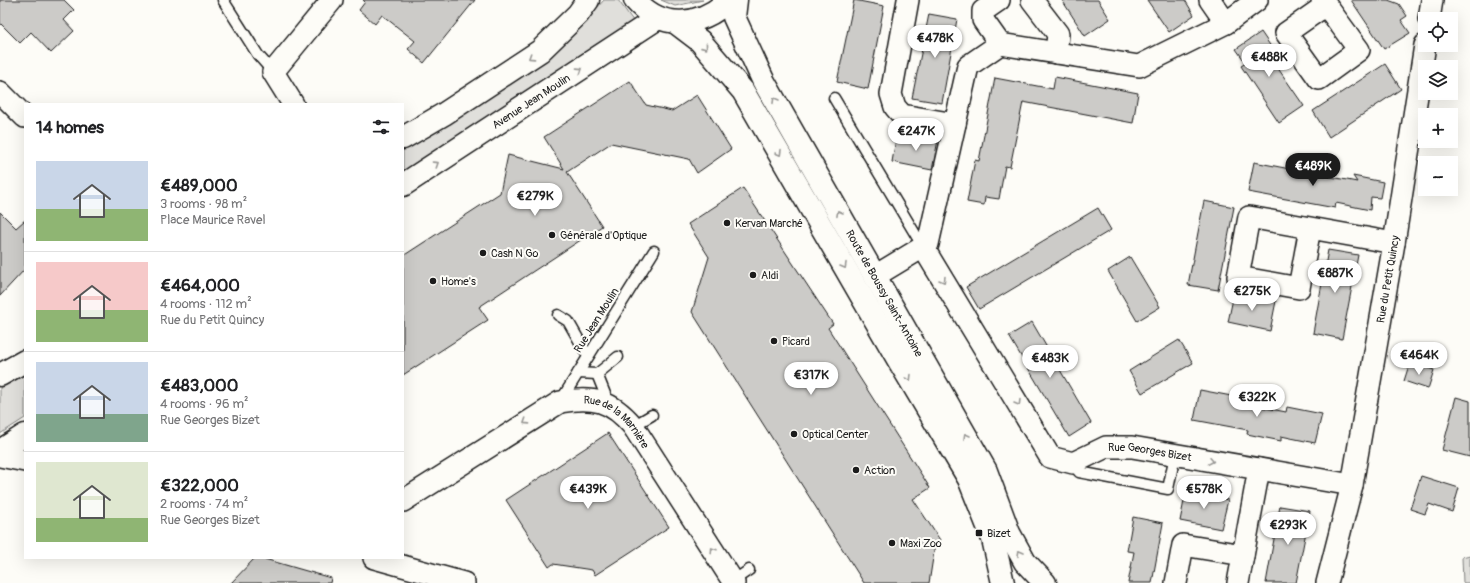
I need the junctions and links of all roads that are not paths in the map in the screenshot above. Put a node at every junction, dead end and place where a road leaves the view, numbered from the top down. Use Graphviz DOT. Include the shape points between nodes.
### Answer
graph roads {
  1 [pos="223,0"];
  2 [pos="332,0"];
  3 [pos="588,0"];
  4 [pos="635,0"];
  5 [pos="729,0"];
  6 [pos="736,0"];
  7 [pos="908,0"];
  8 [pos="999,0"];
  9 [pos="1032,0"];
  10 [pos="1210,0"];
  11 [pos="1257,0"];
  12 [pos="1432,0"];
  13 [pos="1430,12"];
  14 [pos="667,20"];
  15 [pos="1226,23"];
  16 [pos="1000,44"];
  17 [pos="1424,52"];
  18 [pos="1056,53"];
  19 [pos="273,72"];
  20 [pos="0,92"];
  21 [pos="834,98"];
  22 [pos="292,103"];
  23 [pos="24,116"];
  24 [pos="955,124"];
  25 [pos="404,137"];
  26 [pos="404,184"];
  27 [pos="1310,228"];
  28 [pos="1394,243"];
  29 [pos="923,247"];
  30 [pos="654,251"];
  31 [pos="875,276"];
  32 [pos="558,315"];
  33 [pos="588,356"];
  34 [pos="618,357"];
  35 [pos="24,362"];
  36 [pos="578,373"];
  37 [pos="597,374"];
  38 [pos="0,375"];
  39 [pos="560,402"];
  40 [pos="609,404"];
  41 [pos="652,415"];
  42 [pos="633,426"];
  43 [pos="24,436"];
  44 [pos="0,451"];
  45 [pos="1175,454"];
  46 [pos="0,456"];
  47 [pos="24,461"];
  48 [pos="1073,463"];
  49 [pos="1259,469"];
  50 [pos="1352,485"];
  51 [pos="404,500"];
  52 [pos="1243,555"];
  53 [pos="383,560"];
  54 [pos="739,578"];
  55 [pos="464,583"];
  56 [pos="1003,583"];
  57 [pos="1023,583"];
  58 [pos="1036,583"];
  59 [pos="1045,583"];
  60 [pos="1176,583"];
  61 [pos="1238,583"];
  62 [pos="1327,583"];
  1 -- 19 [label="lane" via="258,55"];
  2 -- 19 [label="street"];
  3 -- 25 [label="main road, one-way" via="578,14 540,51"];
  4 -- 14 [label="main road, Route de Boussy Saint-Antoine" via="642,8"];
  5 -- 14 [label="main road" via="705,17 690,21"];
  31 -- 6 [label="main road, Route de Boussy Saint-Antoine, one-way" via="752,59 734,17"];
  7 -- 24 [label="street" via="891,94 895,107 902,115"];
  8 -- 16 [label="street" via="982,11 983,20"];
  9 -- 18 [label="street" via="1058,34"];
  10 -- 15 [label="street"];
  11 -- 15 [label="street"];
  12 -- 13 [label="street"];
  26 -- 14 [label="main road, Avenue Jean Moulin, one-way"];
  14 -- 56 [label="main road, Route de Boussy Saint-Antoine, one-way" via="700,41 743,91 969,479 993,539"];
  15 -- 18 [label="street" via="1139,66"];
  16 -- 18 [label="street"];
  16 -- 24 [label="street" via="968,66"];
  17 -- 28 [label="street, Rue du Petit Quincy"];
  19 -- 22 [label="street"];
  20 -- 23 [label="street"];
  21 -- 29 [label="lane"];
  24 -- 29 [label="street" via="928,244"];
  27 -- 28 [label="street"];
  28 -- 50 [label="street, Rue du Petit Quincy"];
  29 -- 31 [label="street"];
  29 -- 48 [label="street, one-way" via="1050,457"];
  30 -- 33 [label="lane, Rue Jean Moulin"];
  59 -- 31 [label="main road, Route de Boussy Saint-Antoine, one-way" via="1025,562 1009,533 986,471"];
  32 -- 33 [label="lane" via="568,321"];
  33 -- 36 [label="lane, Rue Jean Moulin"];
  34 -- 37 [label="lane"];
  35 -- 38 [label="main road"];
  36 -- 37 [label="lane"];
  36 -- 39 [label="lane, Rue Jean Moulin"];
  37 -- 40 [label="lane"];
  39 -- 40 [label="street, Rue de la Marnière" via="583,399"];
  39 -- 51 [label="street, Rue de la Marnière, one-way"];
  40 -- 42 [label="street, Rue de la Marnière" via="622,413"];
  41 -- 42 [label="lane"];
  54 -- 42 [label="street, Rue de la Marnière, one-way"];
  43 -- 44 [label="main road"];
  45 -- 48 [label="street, Rue Georges Bizet" via="1132,447 1106,447"];
  45 -- 48 [label="lane" via="1168,489 1079,472"];
  45 -- 49 [label="street, Rue Georges Bizet, one-way"];
  46 -- 47 [label="street"];
  49 -- 50 [label="street, Rue Georges Bizet"];
  49 -- 52 [label="street"];
  50 -- 62 [label="street, Rue du Petit Quincy"];
  52 -- 60 [label="street" via="1183,545"];
  52 -- 61 [label="street"];
  53 -- 55 [label="street"];
  57 -- 58 [label="main road"];
}
